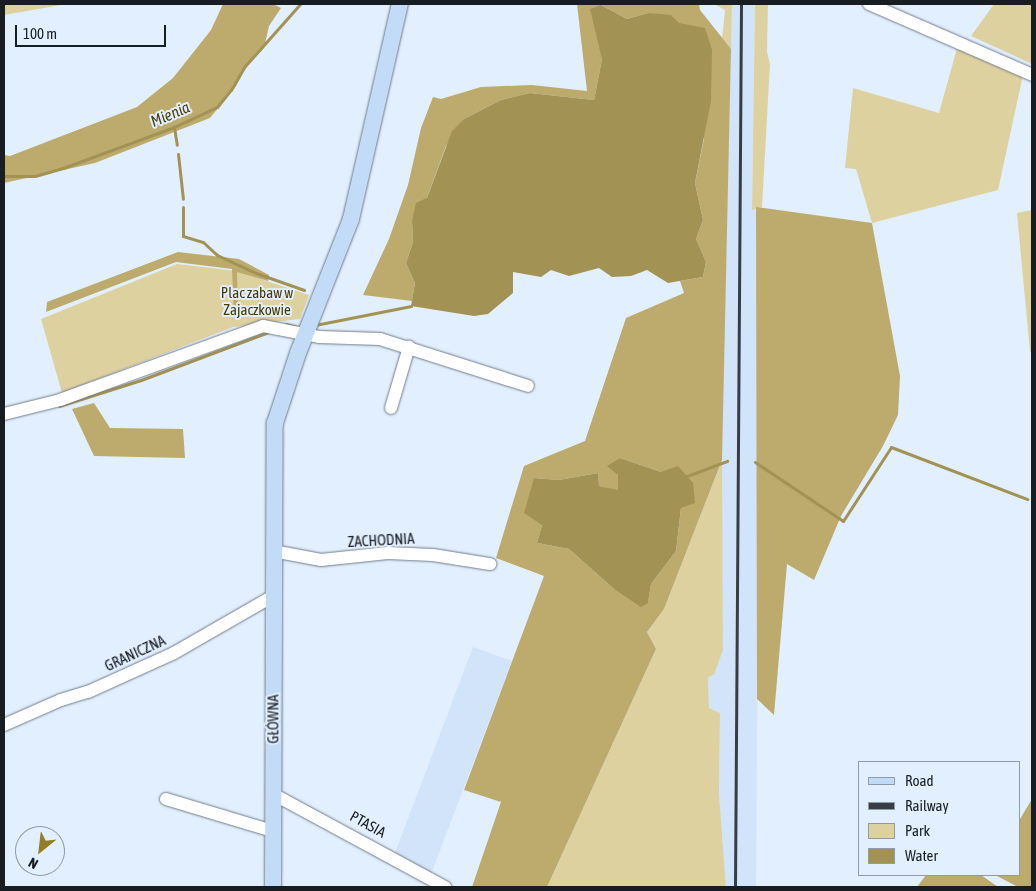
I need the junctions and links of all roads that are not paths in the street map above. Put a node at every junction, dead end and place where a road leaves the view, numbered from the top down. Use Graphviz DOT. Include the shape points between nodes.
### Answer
graph roads {
  1 [pos="400,4"];
  2 [pos="869,4"];
  3 [pos="1032,75"];
  4 [pos="305,335"];
  5 [pos="409,348"];
  6 [pos="528,386"];
  7 [pos="390,408"];
  8 [pos="4,414"];
  9 [pos="274,551"];
  10 [pos="490,564"];
  11 [pos="272,596"];
  12 [pos="4,725"];
  13 [pos="273,794"];
  14 [pos="166,799"];
  15 [pos="273,831"];
  16 [pos="273,887"];
  17 [pos="445,887"];
  1 -- 4 [label="main road, GŁÓWNA" via="351,219"];
  2 -- 3 [label="street"];
  4 -- 5 [label="street" via="380,338"];
  4 -- 8 [label="street" via="263,326 60,400"];
  4 -- 9 [label="main road, GŁÓWNA" via="275,423"];
  5 -- 6 [label="street"];
  5 -- 7 [label="street"];
  9 -- 10 [label="street, ZACHODNIA" via="321,560 388,553 432,555"];
  9 -- 11 [label="main road, GŁÓWNA"];
  11 -- 12 [label="street, GRANICZNA" via="174,653"];
  11 -- 13 [label="main road, GŁÓWNA"];
  13 -- 15 [label="main road, GŁÓWNA"];
  13 -- 17 [label="street, PTASIA"];
  14 -- 15 [label="street"];
  15 -- 16 [label="main road, GŁÓWNA"];
}
